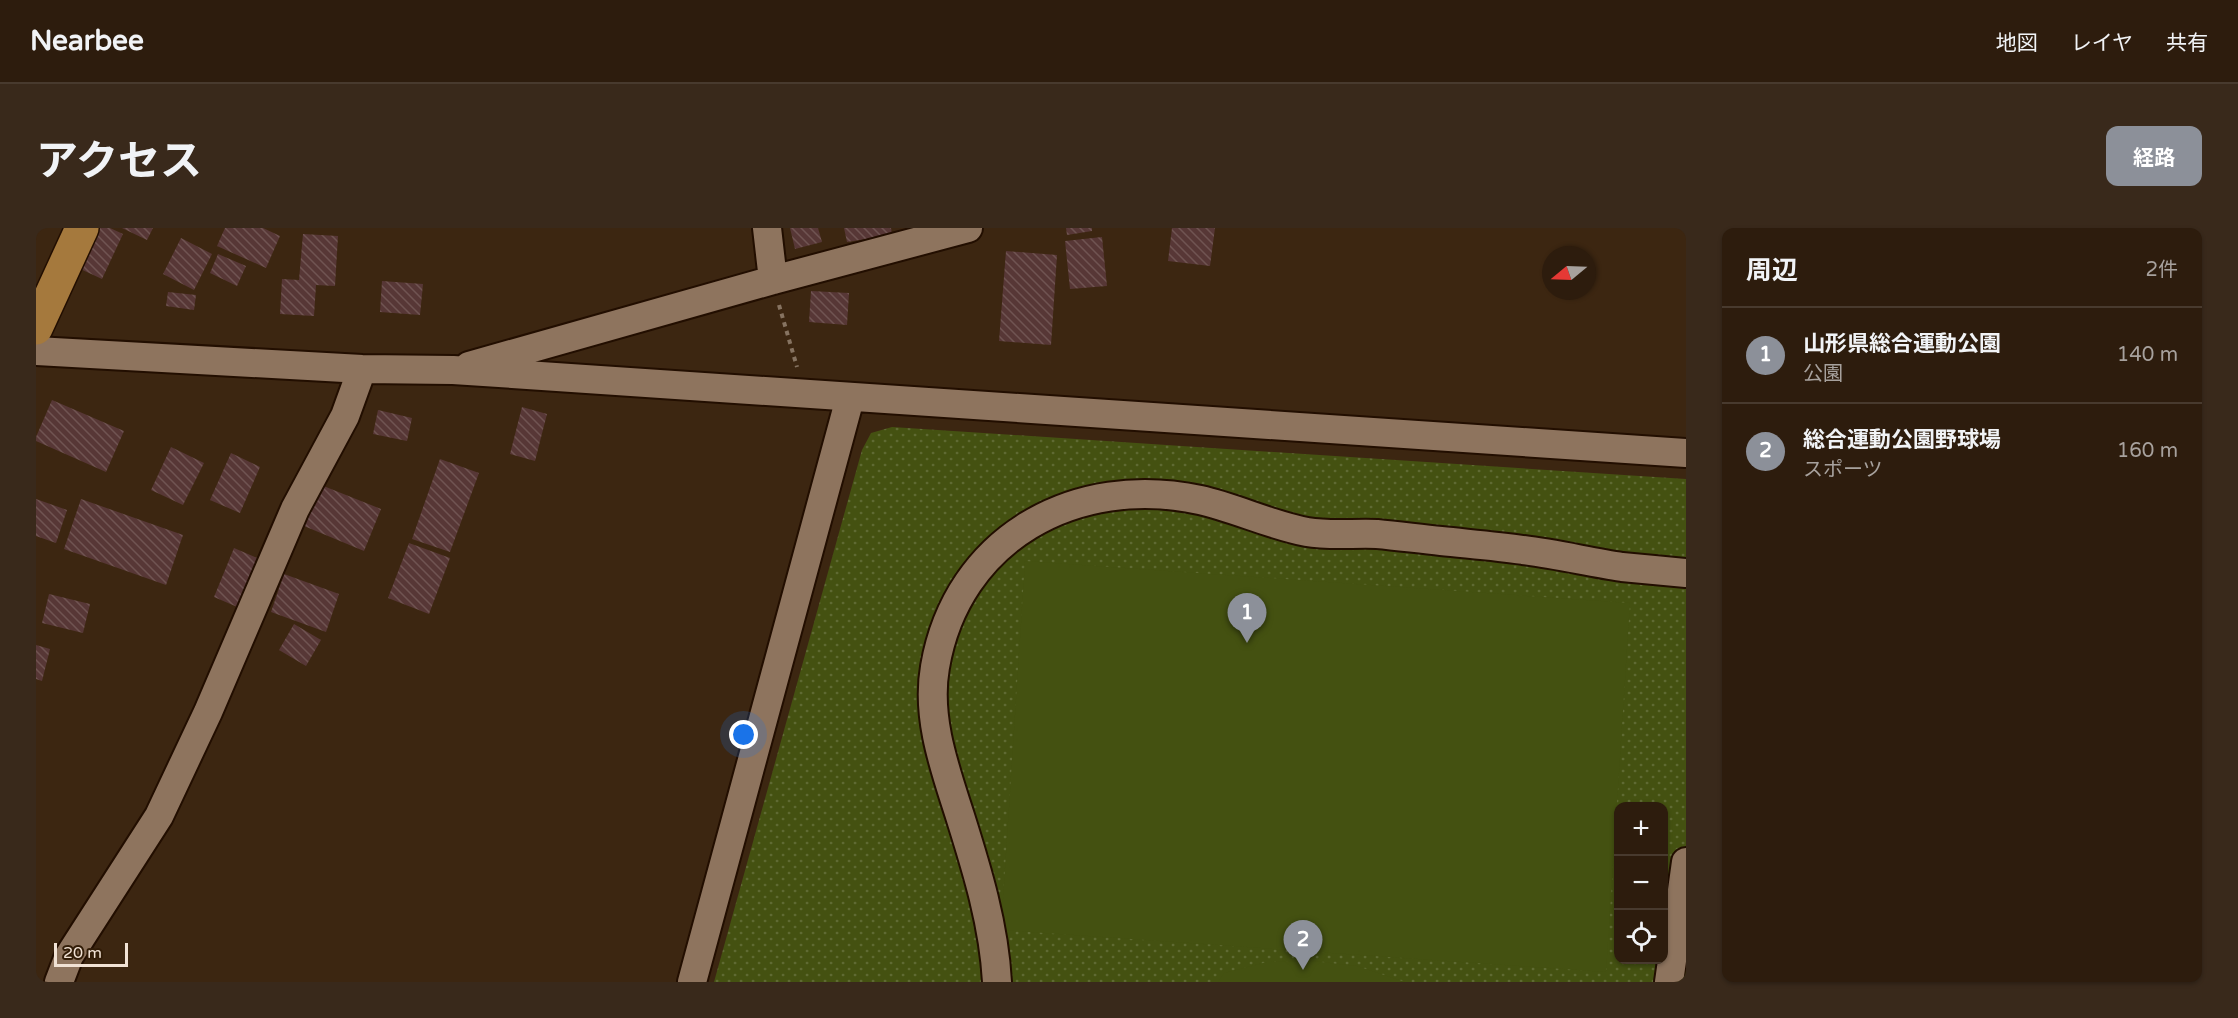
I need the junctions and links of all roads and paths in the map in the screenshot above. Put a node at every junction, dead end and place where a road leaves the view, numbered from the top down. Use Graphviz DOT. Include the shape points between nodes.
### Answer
graph roads {
  1 [pos="82,228"];
  2 [pos="766,228"];
  3 [pos="968,228"];
  4 [pos="773,280"];
  5 [pos="36,328"];
  6 [pos="36,351"];
  7 [pos="362,369"];
  8 [pos="453,370"];
  9 [pos="804,394"];
  10 [pos="850,398"];
  11 [pos="1686,453"];
  12 [pos="1686,573"];
  13 [pos="1686,862"];
  14 [pos="1676,934"];
  15 [pos="1686,980"];
  16 [pos="59,982"];
  17 [pos="692,982"];
  18 [pos="997,982"];
  19 [pos="1669,982"];
  1 -- 5 [label="main road"];
  2 -- 4 [label="street"];
  3 -- 4 [label="street"];
  4 -- 8 [label="street"];
  4 -- 9 [label="path"];
  6 -- 7 [label="street"];
  7 -- 8 [label="street"];
  7 -- 16 [label="street" via="345,416 295,509 213,702 159,816 69,956"];
  8 -- 9 [label="street"];
  9 -- 10 [label="street"];
  10 -- 11 [label="street"];
  10 -- 17 [label="street"];
  12 -- 18 [label="street" via="1621,567 1511,548 1377,534 1309,533 1198,500 1156,495 1113,496 1070,504 1030,523 994,551 966,585 946,625 935,668 933,713 942,757 979,877"];
  13 -- 14 [label="street"];
  14 -- 15 [label="street"];
  14 -- 19 [label="street"];
}
